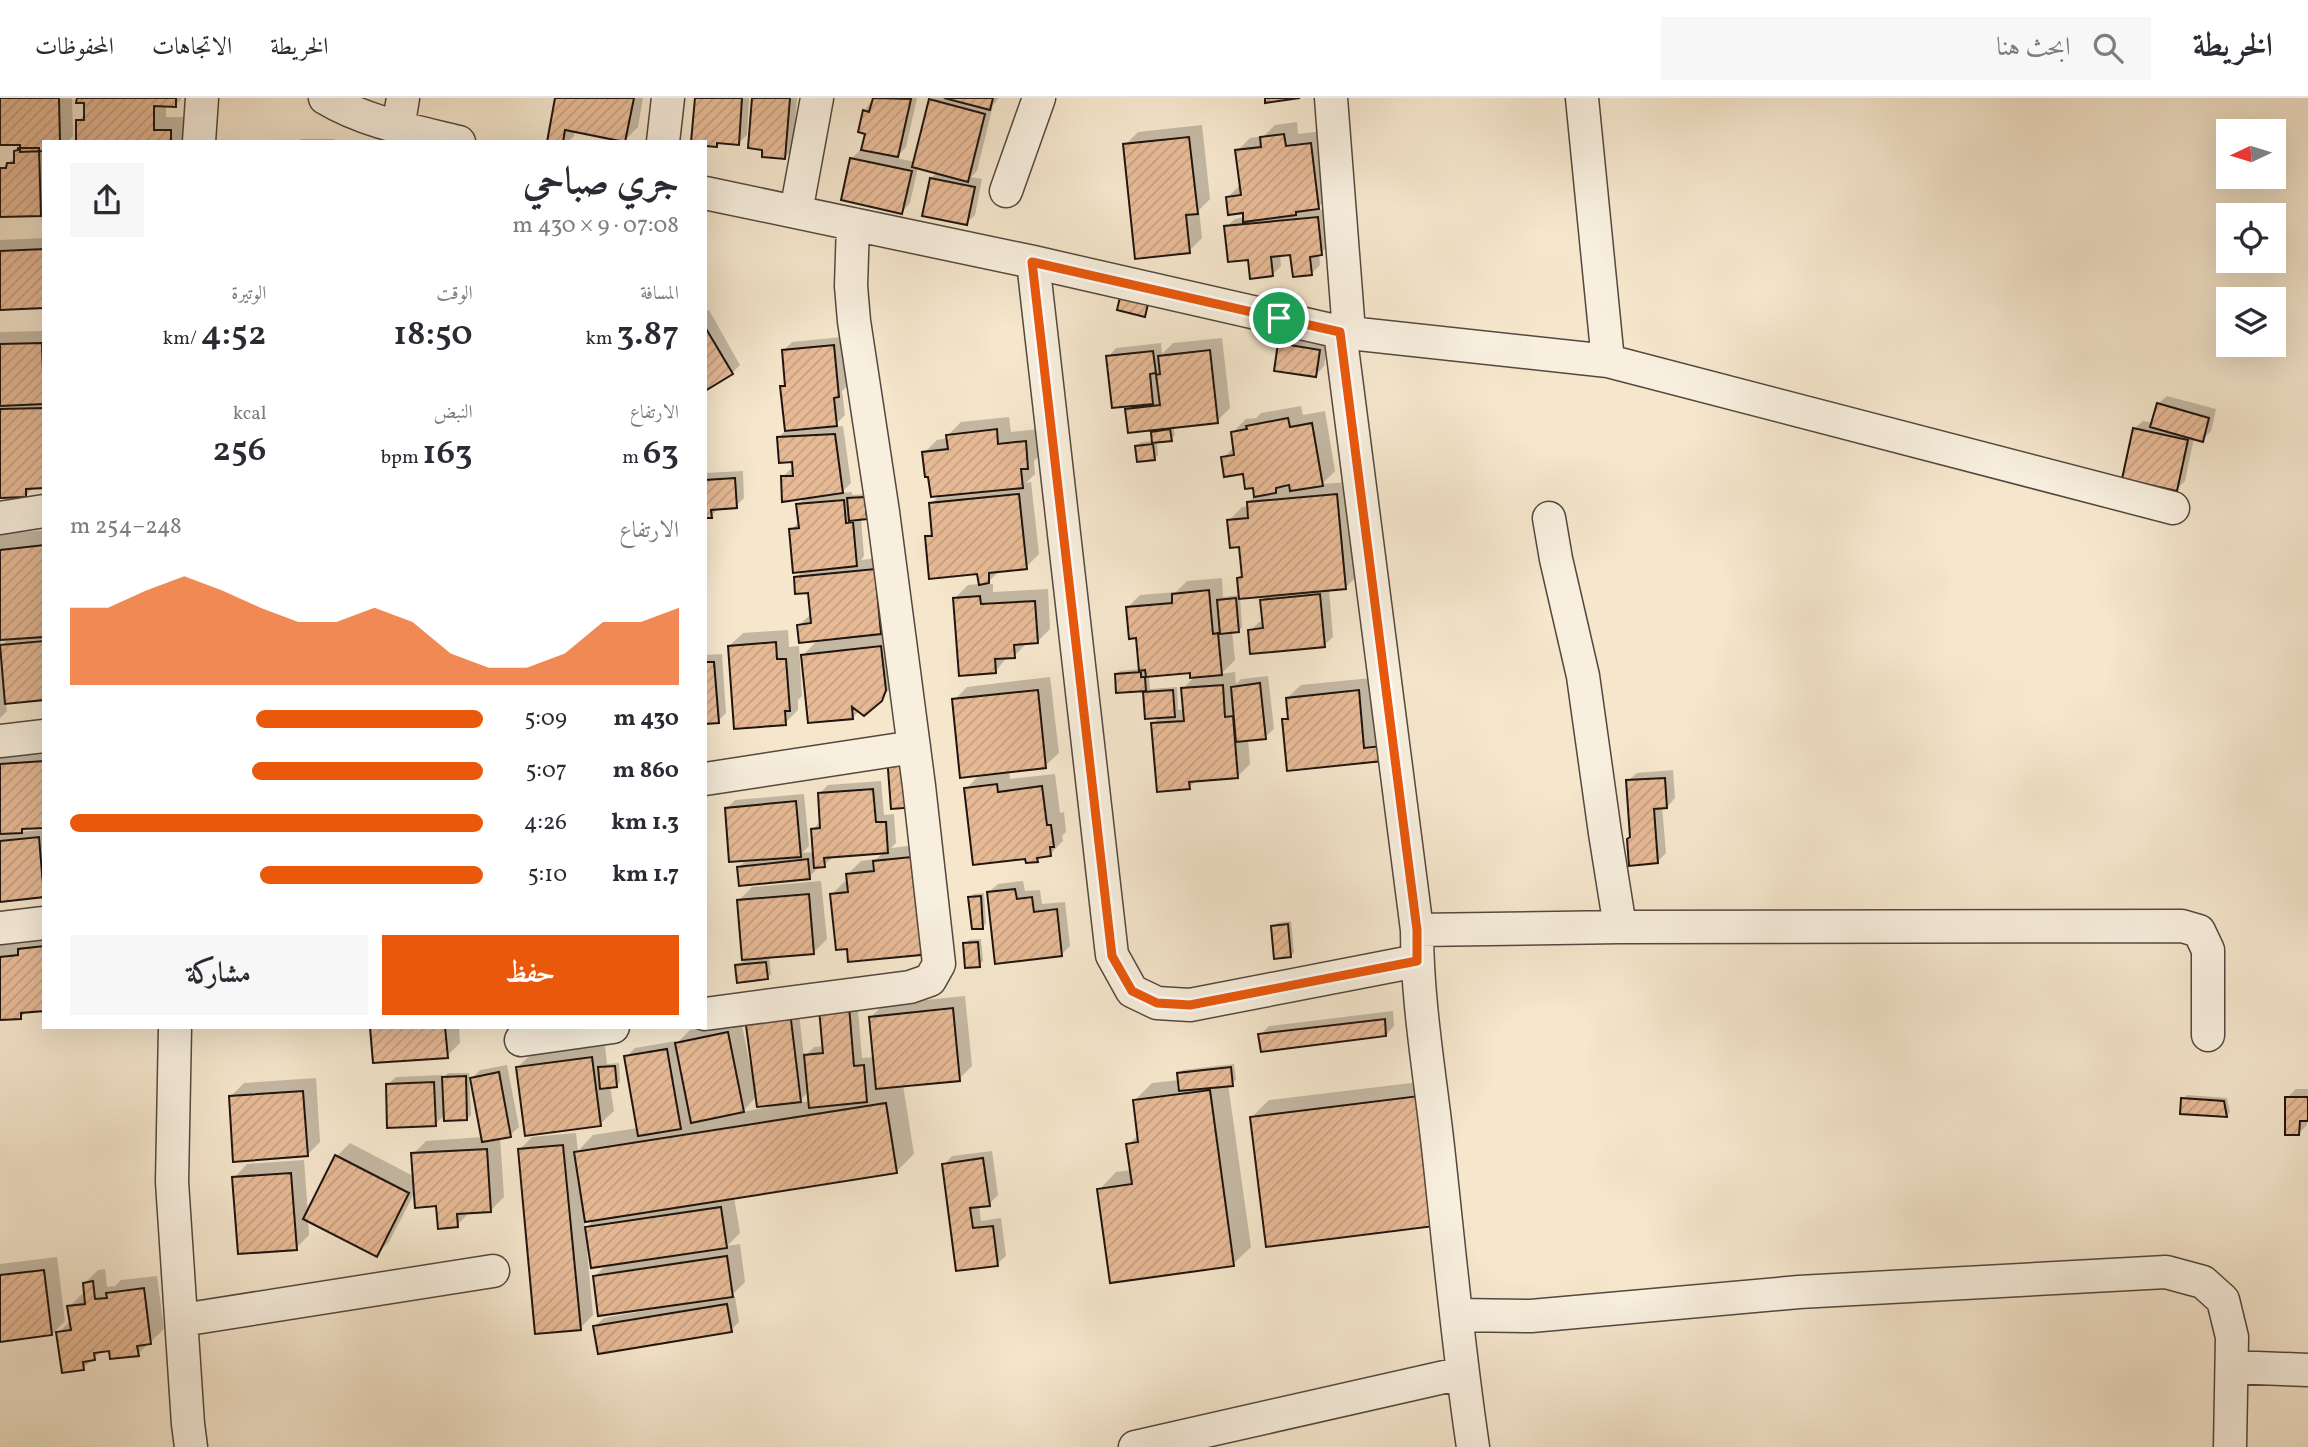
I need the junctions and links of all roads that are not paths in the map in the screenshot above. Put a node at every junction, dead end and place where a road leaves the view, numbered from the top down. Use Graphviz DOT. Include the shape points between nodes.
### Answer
graph roads {
  1 [pos="202,98"];
  2 [pos="325,98"];
  3 [pos="668,98"];
  4 [pos="817,98"];
  5 [pos="1040,98"];
  6 [pos="1331,98"];
  7 [pos="1582,98"];
  8 [pos="400,113"];
  9 [pos="199,140"];
  10 [pos="455,140"];
  11 [pos="663,140"];
  12 [pos="1006,191"];
  13 [pos="707,193"];
  14 [pos="796,212"];
  15 [pos="853,224"];
  16 [pos="1032,262"];
  17 [pos="1344,332"];
  18 [pos="1608,361"];
  19 [pos="2173,508"];
  20 [pos="42,511"];
  21 [pos="0,518"];
  22 [pos="1549,518"];
  23 [pos="42,736"];
  24 [pos="0,741"];
  25 [pos="914,747"];
  26 [pos="707,779"];
  27 [pos="42,923"];
  28 [pos="1620,927"];
  29 [pos="0,929"];
  30 [pos="1417,946"];
  31 [pos="707,1014"];
  32 [pos="175,1029"];
  33 [pos="600,1029"];
  34 [pos="2208,1035"];
  35 [pos="521,1041"];
  36 [pos="493,1271"];
  37 [pos="1457,1315"];
  38 [pos="182,1320"];
  39 [pos="2232,1367"];
  40 [pos="2308,1370"];
  41 [pos="1462,1373"];
  42 [pos="191,1447"];
  43 [pos="1135,1447"];
  44 [pos="1473,1447"];
  45 [pos="2230,1447"];
  1 -- 9 [label="street"];
  2 -- 8 [label="street" via="338,106"];
  3 -- 11 [label="street"];
  4 -- 14 [label="street"];
  5 -- 12 [label="street"];
  6 -- 17 [label="street"];
  7 -- 18 [label="street"];
  8 -- 10 [label="street"];
  13 -- 14 [label="street"];
  14 -- 15 [label="street"];
  15 -- 16 [label="street"];
  15 -- 25 [label="street" via="850,286 854,321"];
  16 -- 17 [label="street"];
  16 -- 30 [label="street" via="1112,956 1132,991 1157,1003 1190,1005"];
  17 -- 18 [label="street"];
  17 -- 30 [label="street"];
  18 -- 19 [label="street"];
  20 -- 21 [label="street"];
  22 -- 28 [label="street" via="1583,676"];
  23 -- 24 [label="street"];
  25 -- 26 [label="street"];
  25 -- 31 [label="street" via="939,964 930,979 910,987"];
  27 -- 29 [label="street"];
  28 -- 30 [label="street"];
  28 -- 34 [label="street" via="2182,926 2199,931 2208,950"];
  30 -- 37 [label="street"];
  32 -- 38 [label="street" via="172,1182"];
  33 -- 35 [label="street"];
  36 -- 38 [label="street"];
  37 -- 39 [label="street" via="1531,1315 1799,1292 2166,1272 2203,1282 2222,1300 2232,1337"];
  37 -- 41 [label="street"];
  38 -- 42 [label="street"];
  39 -- 40 [label="street"];
  39 -- 45 [label="street"];
  41 -- 43 [label="street"];
  41 -- 44 [label="street"];
}
